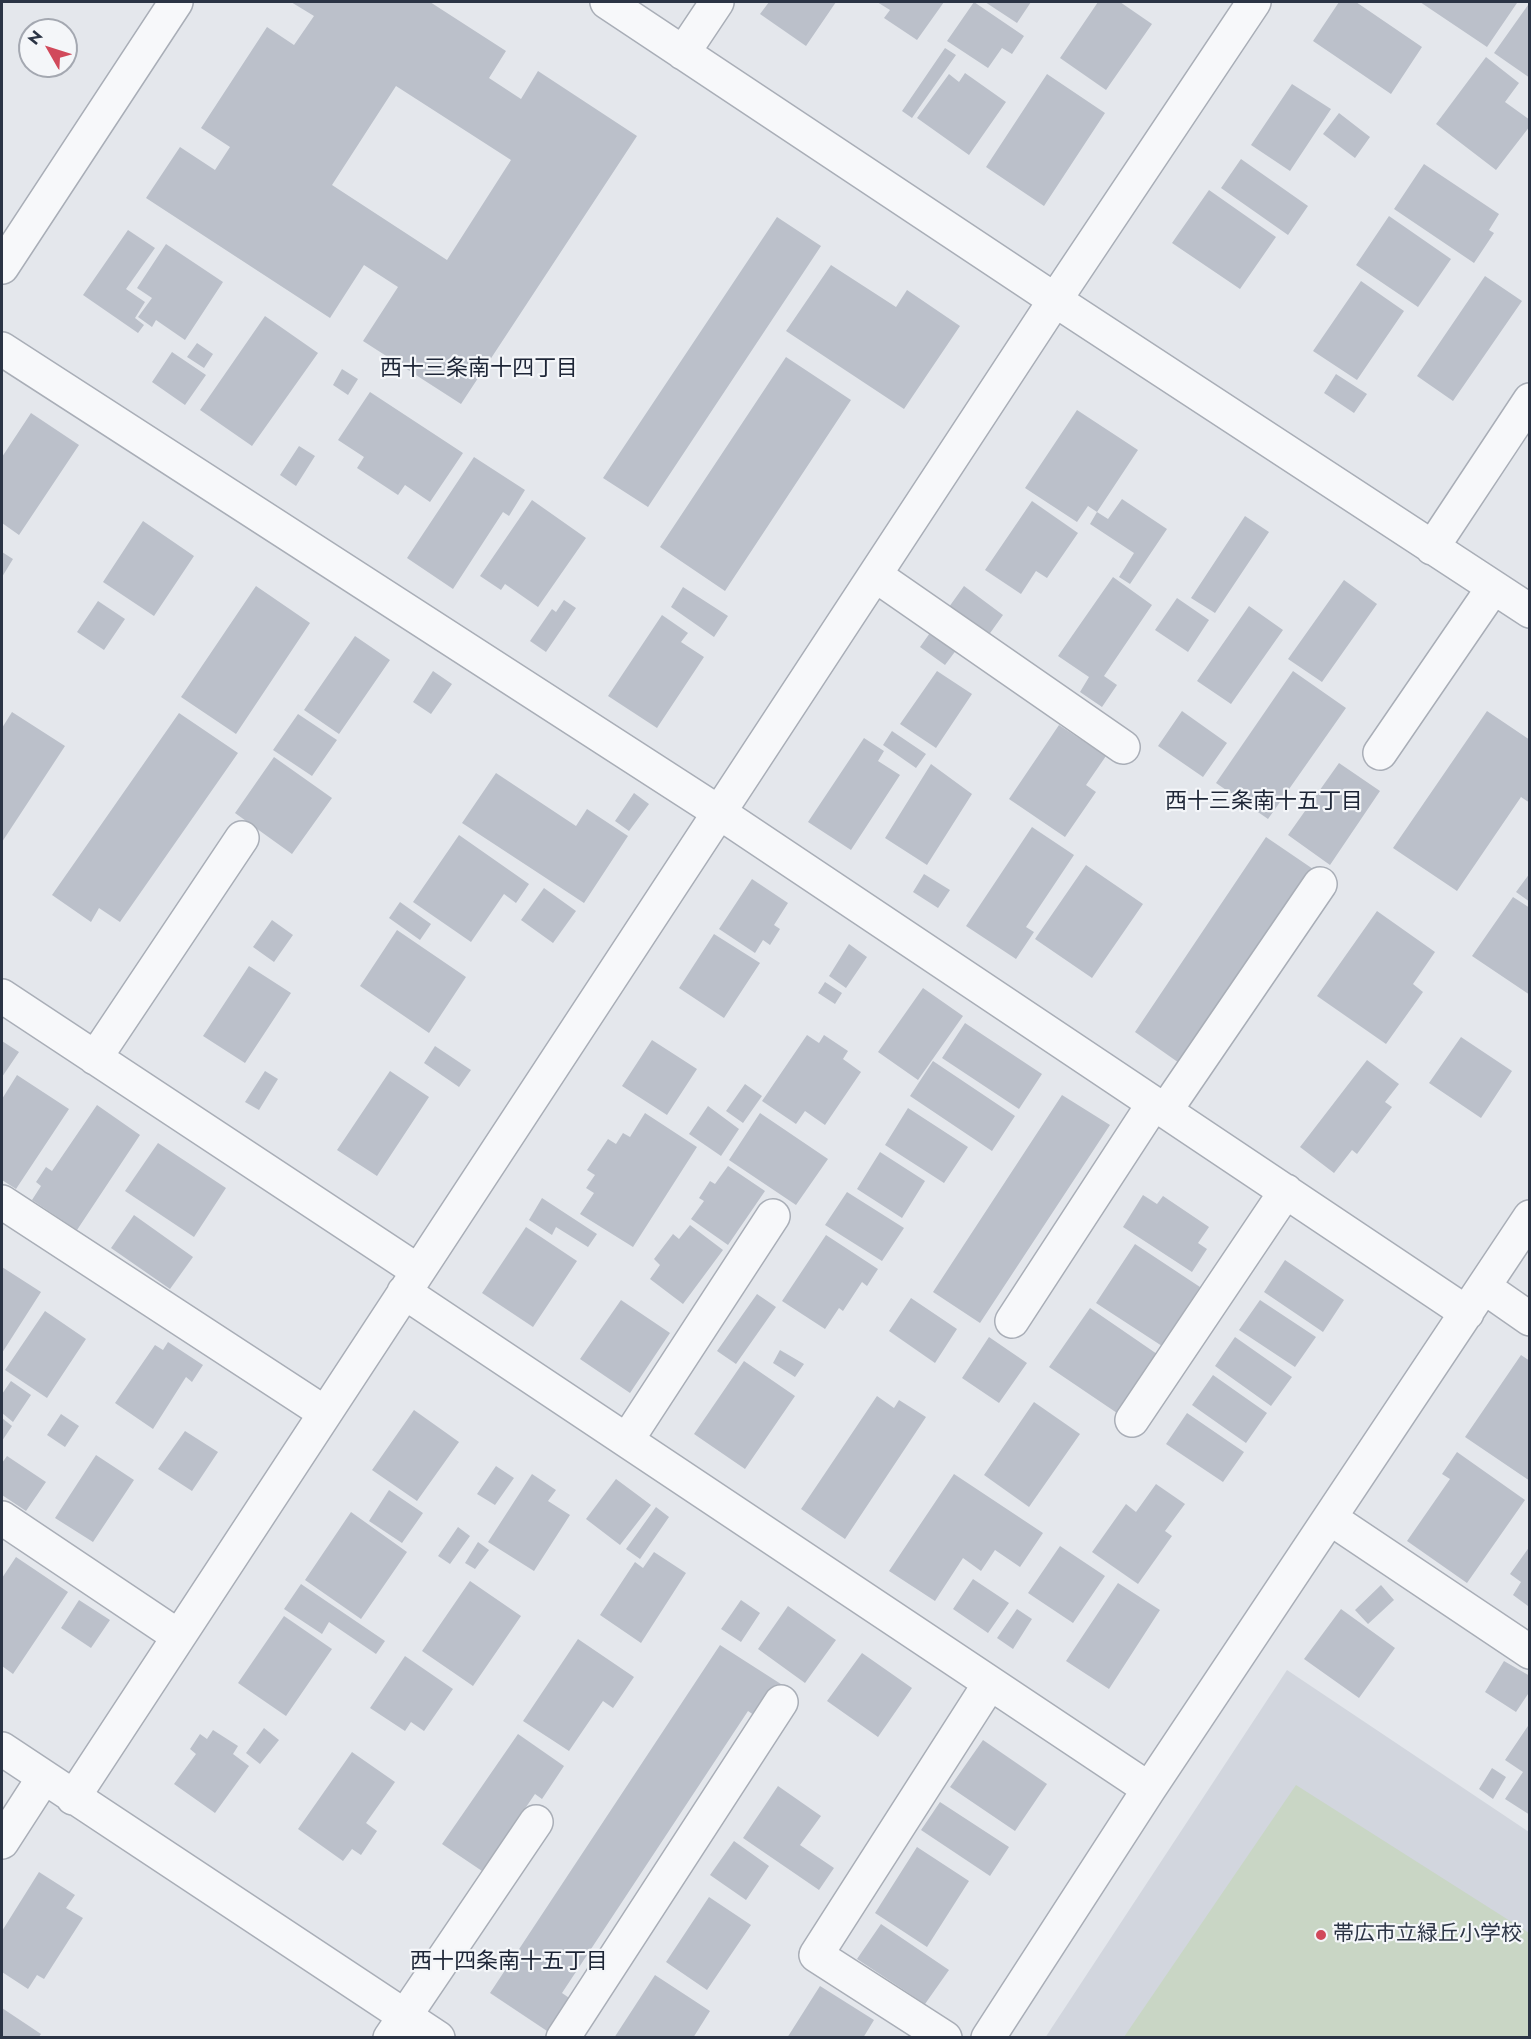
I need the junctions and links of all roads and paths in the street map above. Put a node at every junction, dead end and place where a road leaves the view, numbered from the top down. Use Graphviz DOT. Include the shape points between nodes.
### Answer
graph roads {
  1 [pos="176,2"];
  2 [pos="607,2"];
  3 [pos="717,2"];
  4 [pos="1254,2"];
  5 [pos="683,53"];
  6 [pos="2,267"];
  7 [pos="1055,300"];
  8 [pos="2,349"];
  9 [pos="1530,400"];
  10 [pos="1432,549"];
  11 [pos="876,575"];
  12 [pos="1493,588"];
  13 [pos="1530,611"];
  14 [pos="1123,747"];
  15 [pos="1380,753"];
  16 [pos="720,813"];
  17 [pos="242,838"];
  18 [pos="1320,884"];
  19 [pos="2,996"];
  20 [pos="94,1058"];
  21 [pos="1159,1107"];
  22 [pos="1286,1191"];
  23 [pos="2,1202"];
  24 [pos="773,1216"];
  25 [pos="1530,1217"];
  26 [pos="411,1281"];
  27 [pos="1476,1300"];
  28 [pos="1530,1319"];
  29 [pos="1012,1321"];
  30 [pos="325,1413"];
  31 [pos="1132,1420"];
  32 [pos="627,1440"];
  33 [pos="2,1518"];
  34 [pos="1330,1518"];
  35 [pos="178,1636"];
  36 [pos="1530,1652"];
  37 [pos="990,1683"];
  38 [pos="781,1702"];
  39 [pos="2,1749"];
  40 [pos="44,1777"];
  41 [pos="1149,1789"];
  42 [pos="73,1798"];
  43 [pos="536,1822"];
  44 [pos="2,1842"];
  45 [pos="397,2027"];
  46 [pos="438,2037"];
  47 [pos="563,2037"];
  48 [pos="945,2037"];
  49 [pos="988,2037"];
  1 -- 6 [label="street"];
  2 -- 5 [label="street"];
  3 -- 5 [label="street"];
  4 -- 7 [label="street"];
  5 -- 7 [label="street"];
  7 -- 10 [label="street"];
  7 -- 11 [label="street"];
  8 -- 16 [label="street"];
  9 -- 10 [label="street"];
  10 -- 12 [label="street"];
  11 -- 14 [label="street"];
  11 -- 16 [label="street"];
  12 -- 13 [label="street"];
  12 -- 15 [label="street"];
  16 -- 21 [label="street"];
  16 -- 26 [label="street"];
  17 -- 20 [label="street"];
  18 -- 21 [label="street"];
  19 -- 20 [label="street"];
  20 -- 26 [label="street"];
  21 -- 22 [label="street"];
  21 -- 29 [label="street"];
  22 -- 27 [label="street"];
  22 -- 31 [label="street"];
  23 -- 30 [label="street"];
  24 -- 32 [label="street"];
  25 -- 27 [label="street"];
  26 -- 30 [label="street"];
  26 -- 32 [label="street"];
  27 -- 28 [label="street"];
  27 -- 34 [label="street"];
  30 -- 35 [label="street"];
  32 -- 37 [label="street"];
  33 -- 35 [label="street"];
  34 -- 36 [label="street"];
  34 -- 41 [label="street"];
  35 -- 42 [label="street"];
  37 -- 41 [label="street"];
  37 -- 48 [label="street" via="816,1955"];
  38 -- 47 [label="street"];
  39 -- 40 [label="street"];
  40 -- 42 [label="street"];
  40 -- 44 [label="street"];
  41 -- 49 [label="street"];
  42 -- 45 [label="street"];
  43 -- 45 [label="street"];
  45 -- 46 [label="street"];
}
